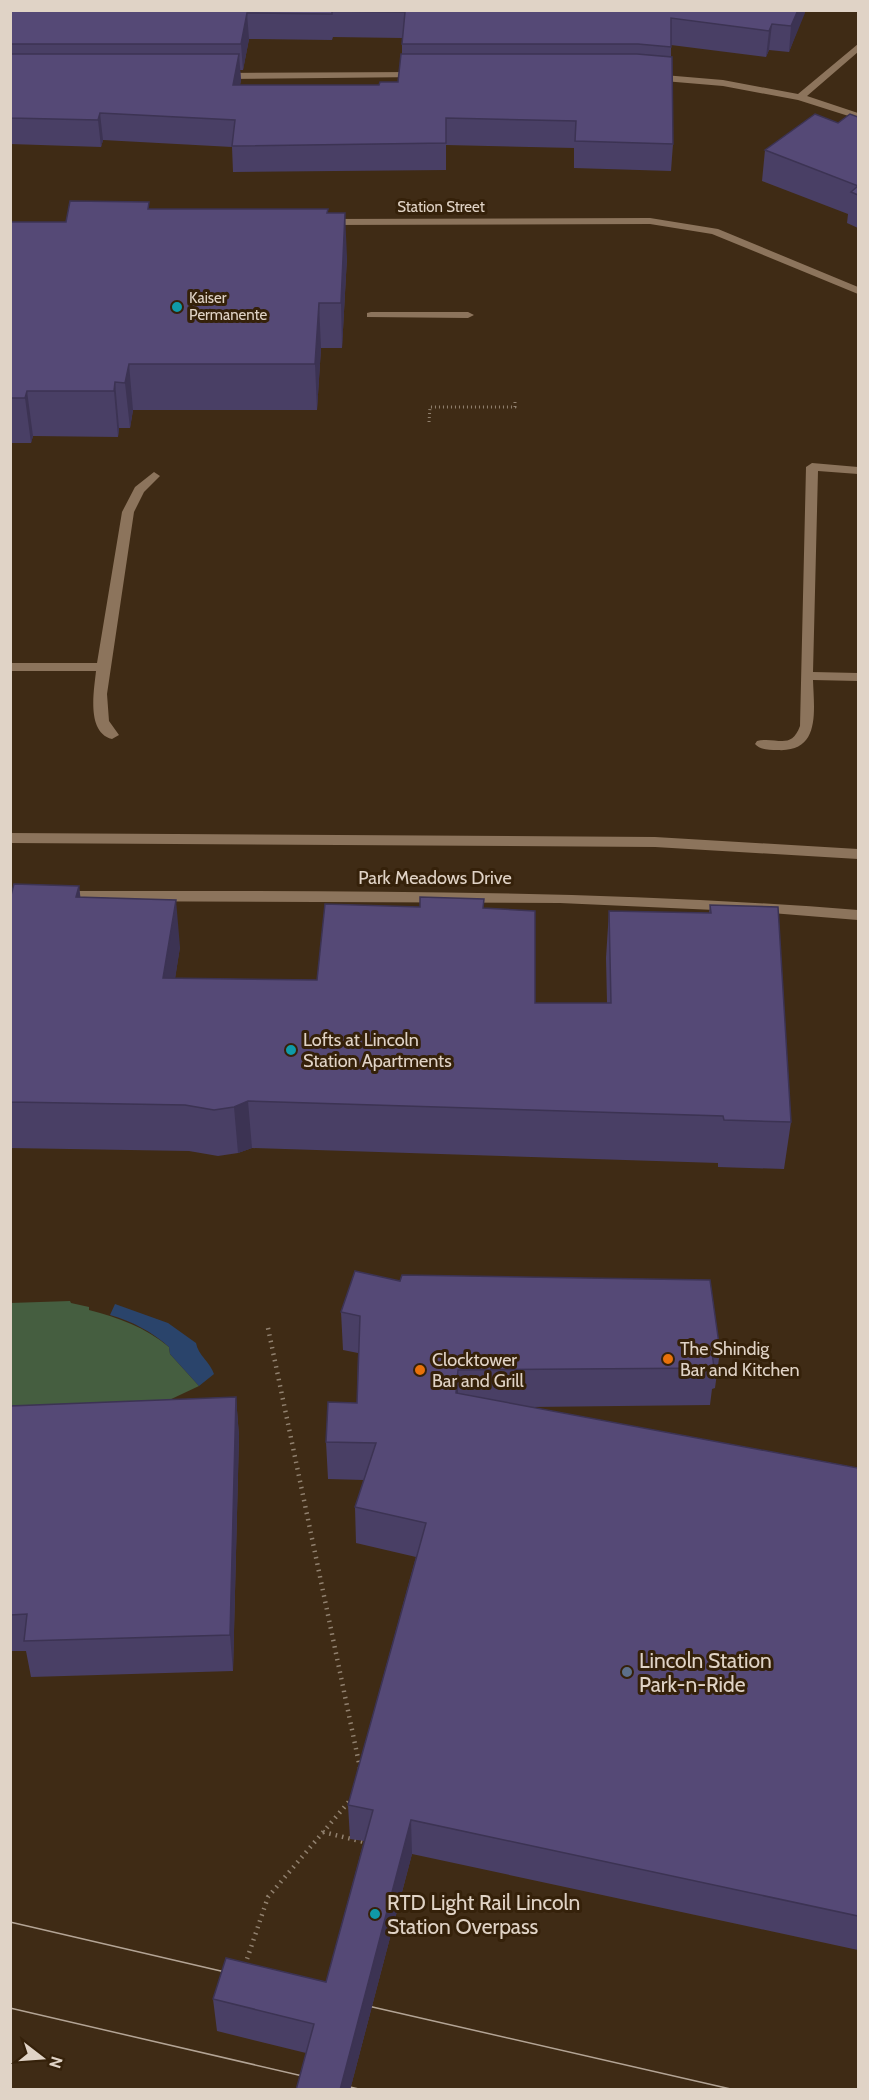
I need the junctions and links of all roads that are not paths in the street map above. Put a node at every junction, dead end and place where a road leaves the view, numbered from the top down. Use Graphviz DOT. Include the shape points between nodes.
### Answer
graph roads {
  1 [pos="858,47"];
  2 [pos="435,75"];
  3 [pos="636,75"];
  4 [pos="202,76"];
  5 [pos="800,97"];
  6 [pos="858,116"];
  7 [pos="316,222"];
  8 [pos="858,291"];
  9 [pos="371,315"];
  10 [pos="468,315"];
  11 [pos="858,470"];
  12 [pos="153,476"];
  13 [pos="10,667"];
  14 [pos="103,667"];
  15 [pos="806,676"];
  16 [pos="858,677"];
  17 [pos="112,735"];
  18 [pos="762,744"];
  19 [pos="10,838"];
  20 [pos="858,854"];
  21 [pos="46,896"];
  22 [pos="858,915"];
  1 -- 5 [label="main road"];
  2 -- 4 [label="main road"];
  3 -- 5 [label="main road" via="723,83"];
  5 -- 6 [label="main road"];
  7 -- 8 [label="main road, Station Street" via="650,221 714,231"];
  9 -- 10 [label="main road"];
  11 -- 15 [label="main road" via="812,467"];
  12 -- 14 [label="main road" via="139,489 128,512"];
  13 -- 14 [label="main road"];
  14 -- 17 [label="main road" via="99,714 103,727"];
  15 -- 16 [label="main road"];
  15 -- 18 [label="main road" via="807,727 800,740 790,745"];
  19 -- 20 [label="main road, Park Meadows Drive" via="655,842"];
  21 -- 22 [label="main road, Park Meadows Drive" via="557,898"];
}
